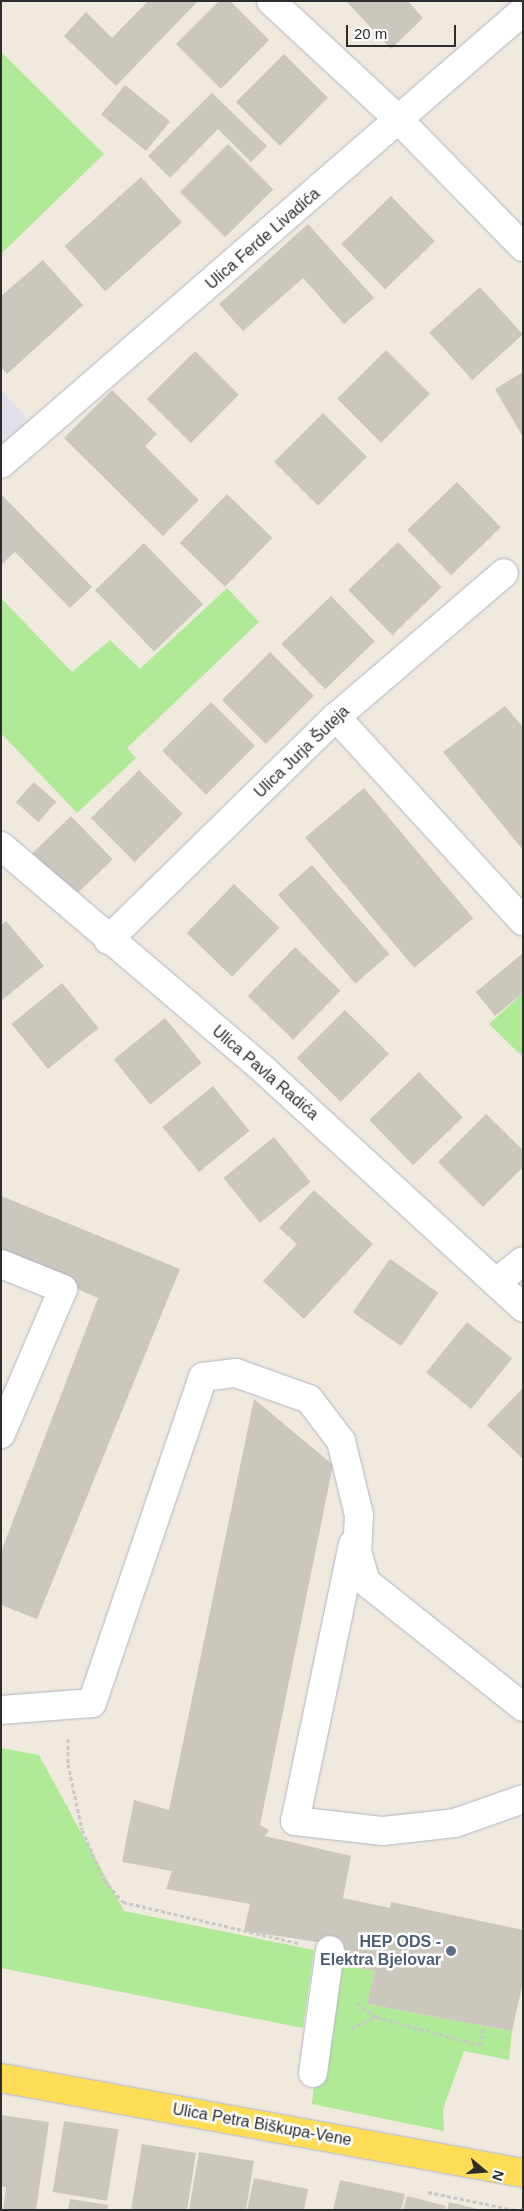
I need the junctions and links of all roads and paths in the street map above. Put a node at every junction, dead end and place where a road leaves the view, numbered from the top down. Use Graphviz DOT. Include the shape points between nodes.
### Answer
graph roads {
  1 [pos="272,1"];
  2 [pos="523,11"];
  3 [pos="400,121"];
  4 [pos="523,247"];
  5 [pos="1,464"];
  6 [pos="504,573"];
  7 [pos="336,718"];
  8 [pos="1,846"];
  9 [pos="523,921"];
  10 [pos="108,940"];
  11 [pos="523,1260"];
  12 [pos="1,1264"];
  13 [pos="497,1282"];
  14 [pos="523,1307"];
  15 [pos="1,1434"];
  16 [pos="359,1515"];
  17 [pos="68,1705"];
  18 [pos="523,1707"];
  19 [pos="1,1710"];
  20 [pos="523,1799"];
  21 [pos="330,1950"];
  22 [pos="325,1978"];
  23 [pos="484,2026"];
  24 [pos="313,2073"];
  25 [pos="1,2078"];
  26 [pos="523,2173"];
  1 -- 3 [label="street"];
  2 -- 3 [label="street, Ulica Ferde Livadića"];
  3 -- 4 [label="street"];
  3 -- 5 [label="street, Ulica Ferde Livadića"];
  6 -- 7 [label="street, Ulica Jurja Šuteja"];
  7 -- 9 [label="street"];
  7 -- 10 [label="street, Ulica Jurja Šuteja"];
  8 -- 10 [label="street, Ulica Pavla Radića"];
  10 -- 13 [label="street, Ulica Pavla Radića" via="266,1071"];
  11 -- 13 [label="street"];
  12 -- 15 [label="street" via="63,1289"];
  13 -- 14 [label="street, Ulica Pavla Radića"];
  16 -- 17 [label="street" via="341,1442 309,1399 236,1372 203,1377 92,1703"];
  16 -- 18 [label="street" via="357,1551 366,1582"];
  16 -- 20 [label="street" via="295,1821 383,1831 454,1823"];
  17 -- 19 [label="street"];
  17 -- 21 [label="path" via="68,1764 82,1830 104,1880 123,1902"];
  21 -- 22 [label="street"];
  22 -- 23 [label="path" via="376,2018 480,2045"];
  22 -- 24 [label="street"];
  25 -- 26 [label="main road, Ulica Petra Biškupa-Vene"];
}
